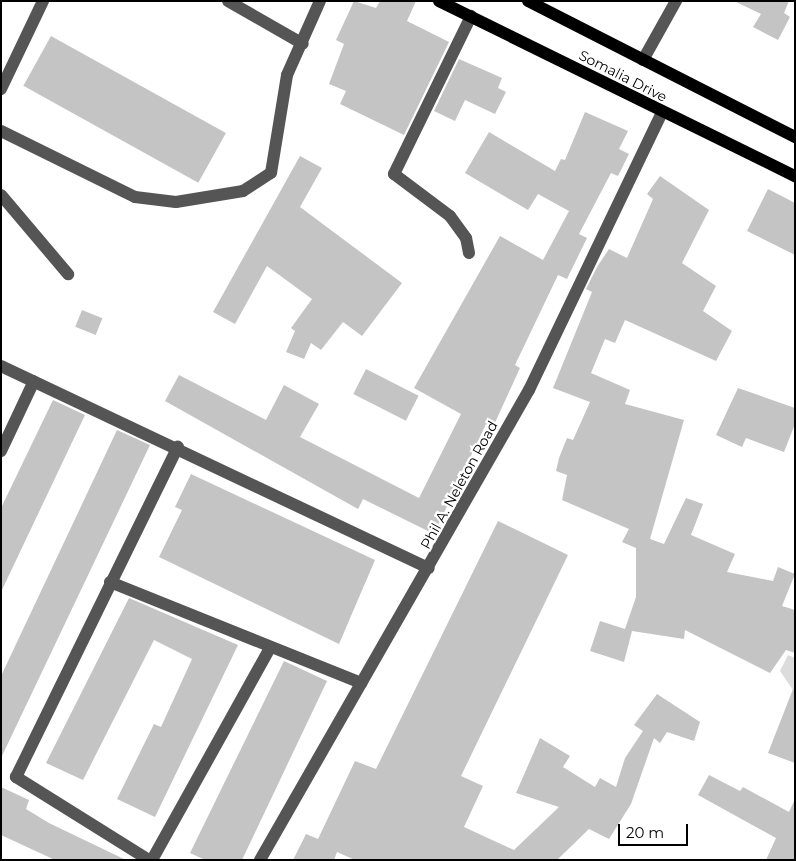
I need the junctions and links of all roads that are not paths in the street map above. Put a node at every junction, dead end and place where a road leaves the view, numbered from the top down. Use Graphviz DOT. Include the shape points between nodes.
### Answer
graph roads {
  1 [pos="43,1"];
  2 [pos="228,1"];
  3 [pos="320,1"];
  4 [pos="439,1"];
  5 [pos="528,1"];
  6 [pos="676,1"];
  7 [pos="471,16"];
  8 [pos="303,44"];
  9 [pos="643,60"];
  10 [pos="1,89"];
  11 [pos="662,113"];
  12 [pos="1,131"];
  13 [pos="795,137"];
  14 [pos="795,176"];
  15 [pos="1,195"];
  16 [pos="469,253"];
  17 [pos="68,274"];
  18 [pos="1,366"];
  19 [pos="34,381"];
  20 [pos="178,447"];
  21 [pos="1,451"];
  22 [pos="429,568"];
  23 [pos="110,582"];
  24 [pos="270,648"];
  25 [pos="360,683"];
  26 [pos="150,860"];
  27 [pos="260,860"];
  1 -- 10 [label="street"];
  2 -- 8 [label="street"];
  3 -- 8 [label="street"];
  4 -- 7 [label="main road, Somalia Drive"];
  5 -- 9 [label="main road, Somalia Drive"];
  6 -- 9 [label="street"];
  7 -- 11 [label="main road, Somalia Drive"];
  7 -- 16 [label="street" via="394,174 450,216 466,238"];
  8 -- 12 [label="street" via="287,75 271,173 243,190 176,202 135,197"];
  9 -- 13 [label="main road, Somalia Drive"];
  11 -- 14 [label="main road, Somalia Drive"];
  11 -- 22 [label="street, Phil A. Neleton Road" via="530,390"];
  15 -- 17 [label="street"];
  18 -- 19 [label="street"];
  19 -- 20 [label="street"];
  19 -- 21 [label="street"];
  20 -- 22 [label="street"];
  20 -- 23 [label="street"];
  22 -- 25 [label="street, Phil A. Neleton Road"];
  23 -- 24 [label="street"];
  23 -- 26 [label="street" via="16,777"];
  24 -- 25 [label="street"];
  24 -- 26 [label="street"];
  25 -- 27 [label="street, Phil A. Neleton Road"];
}
